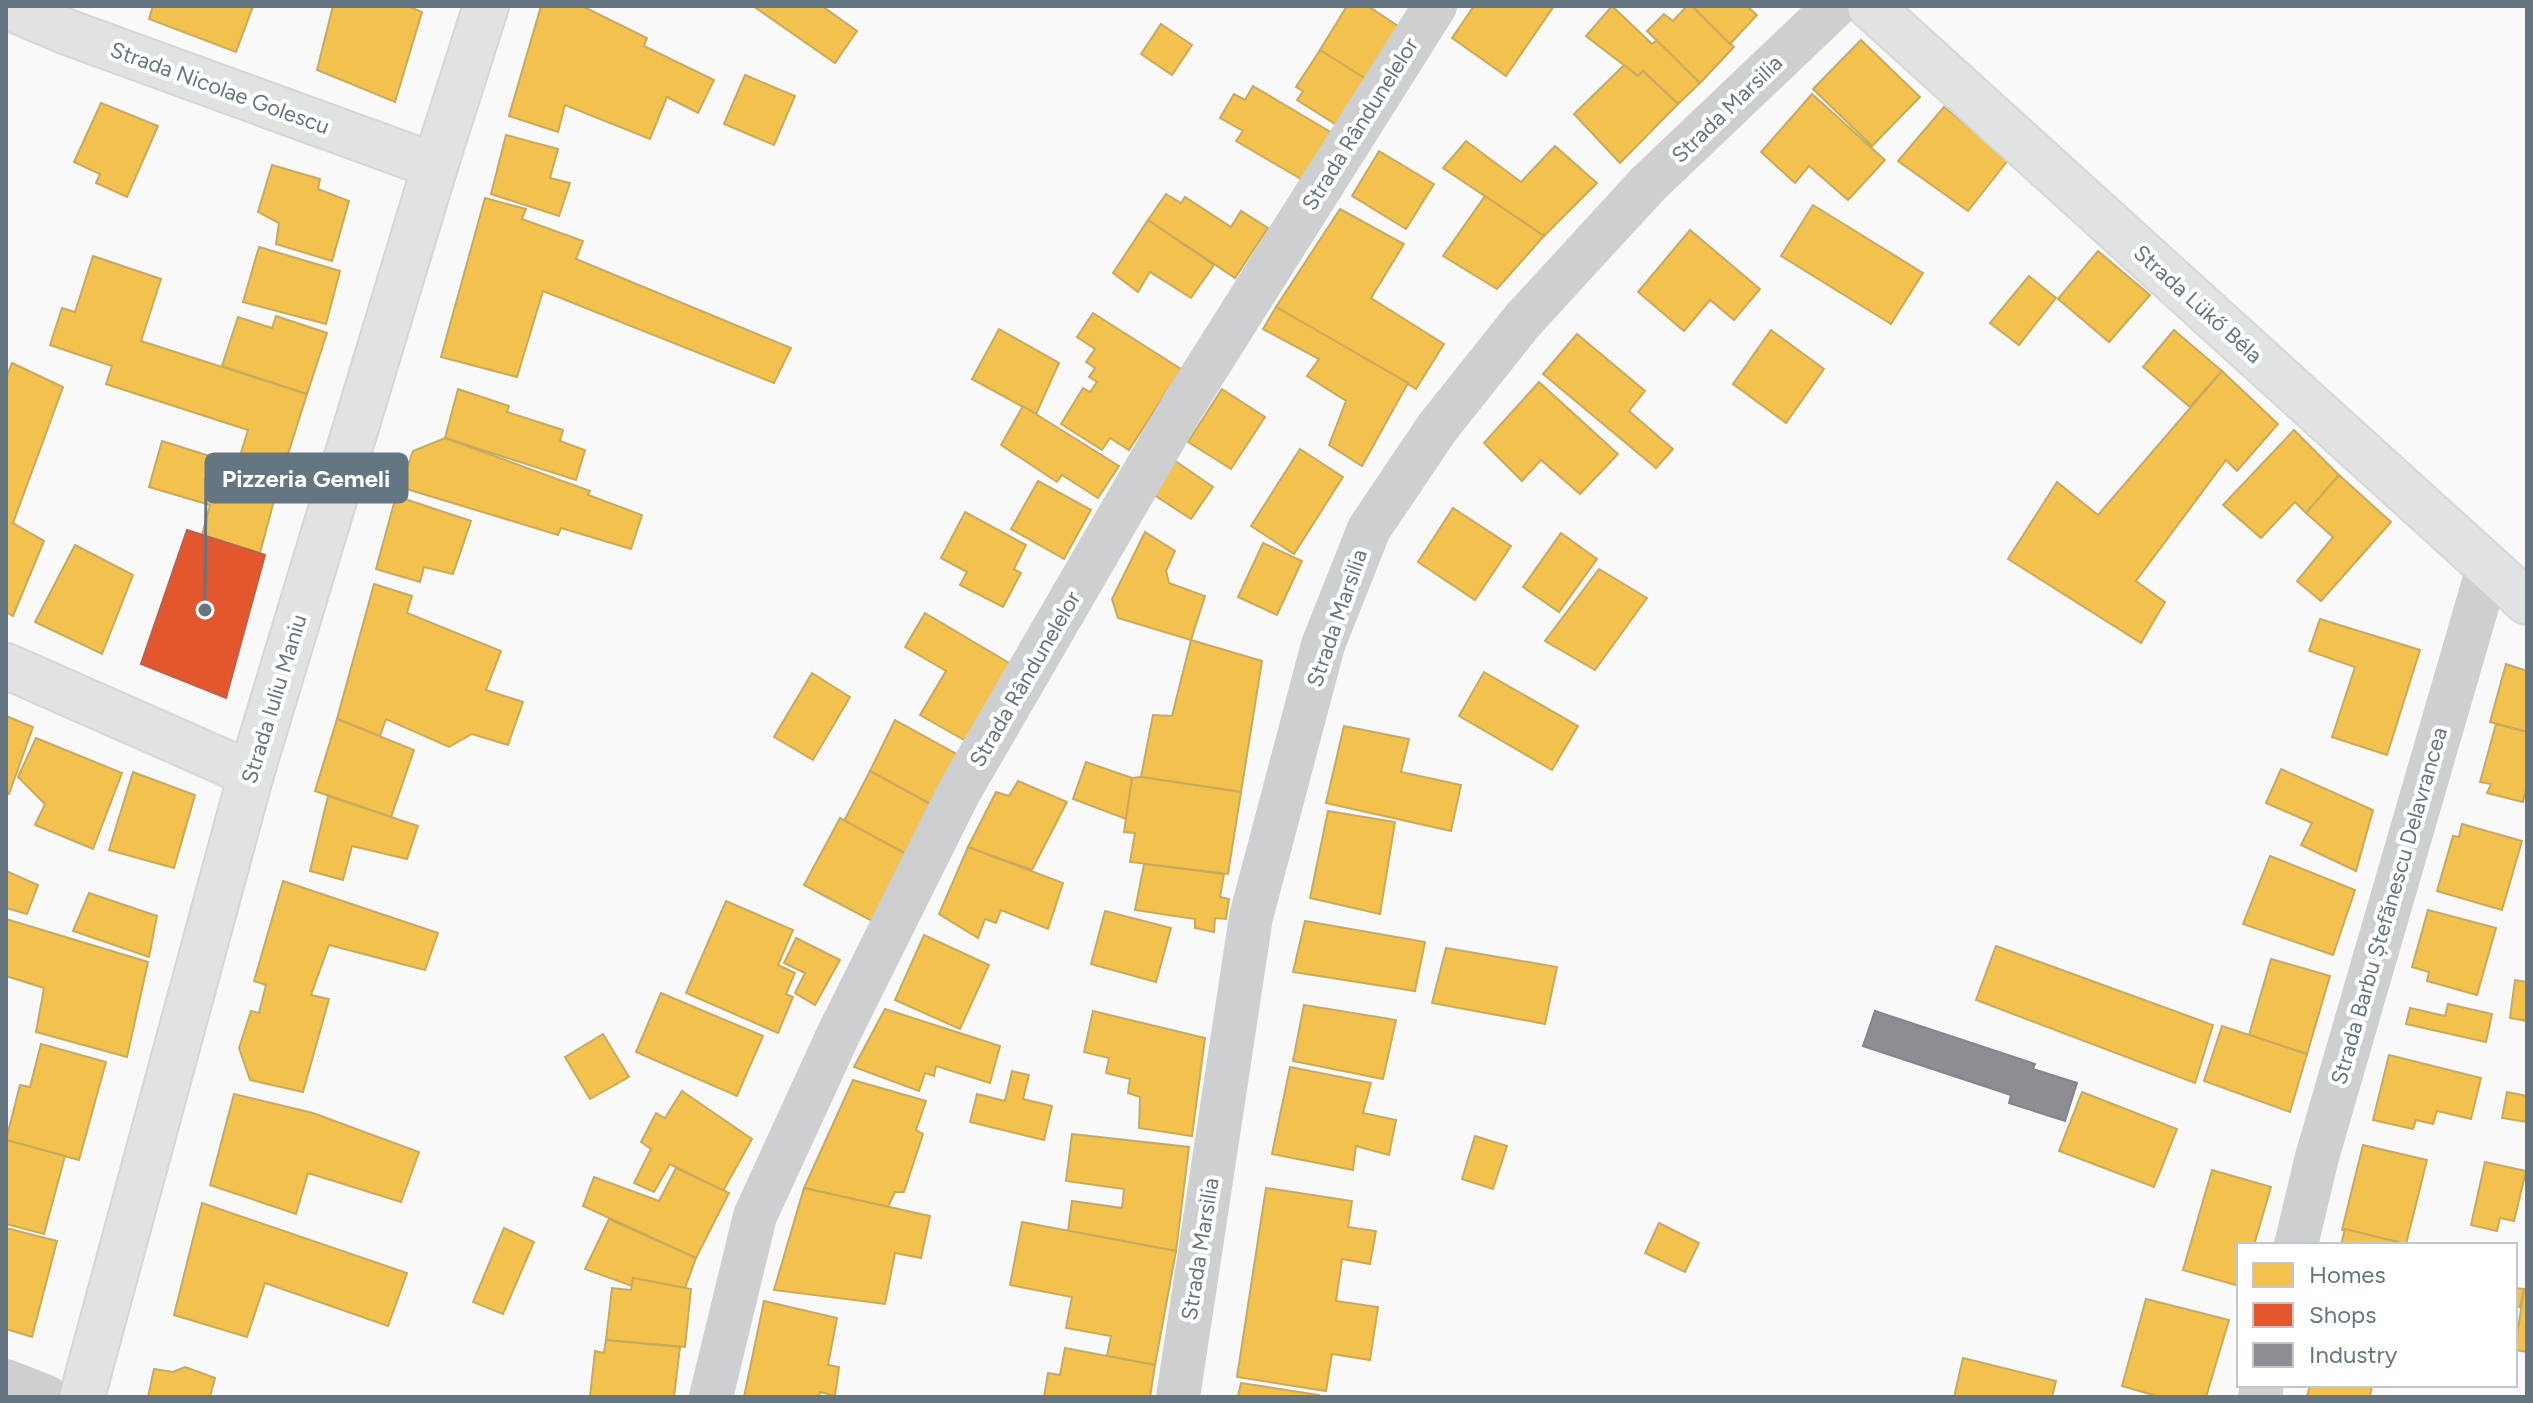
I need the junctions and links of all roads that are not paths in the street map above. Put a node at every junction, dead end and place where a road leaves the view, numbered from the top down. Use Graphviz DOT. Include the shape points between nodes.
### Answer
graph roads {
  1 [pos="6,6"];
  2 [pos="486,6"];
  3 [pos="1435,6"];
  4 [pos="1835,6"];
  5 [pos="1870,6"];
  6 [pos="435,166"];
  7 [pos="2488,568"];
  8 [pos="2527,602"];
  9 [pos="6,666"];
  10 [pos="251,774"];
  11 [pos="2297,1243"];
  12 [pos="6,1381"];
  13 [pos="47,1397"];
  14 [pos="82,1397"];
  15 [pos="711,1397"];
  16 [pos="1178,1397"];
  1 -- 6 [label="main road, Strada Nicolae Golescu"];
  2 -- 6 [label="main road, Strada Iuliu Maniu"];
  3 -- 15 [label="street, Strada Rândunelelor" via="1184,404 959,792 755,1216"];
  4 -- 16 [label="street, Strada Marsilia" via="1648,184 1523,320 1437,428 1369,529 1323,645 1251,917"];
  5 -- 7 [label="main road, Strada Lükő Béla"];
  6 -- 10 [label="main road, Strada Iuliu Maniu"];
  7 -- 8 [label="main road, Strada Lükő Béla"];
  7 -- 11 [label="street, Strada Barbu Ștefănescu Delavrancea"];
  9 -- 10 [label="main road"];
  10 -- 14 [label="main road, Strada Iuliu Maniu"];
  12 -- 13 [label="street"];
}
